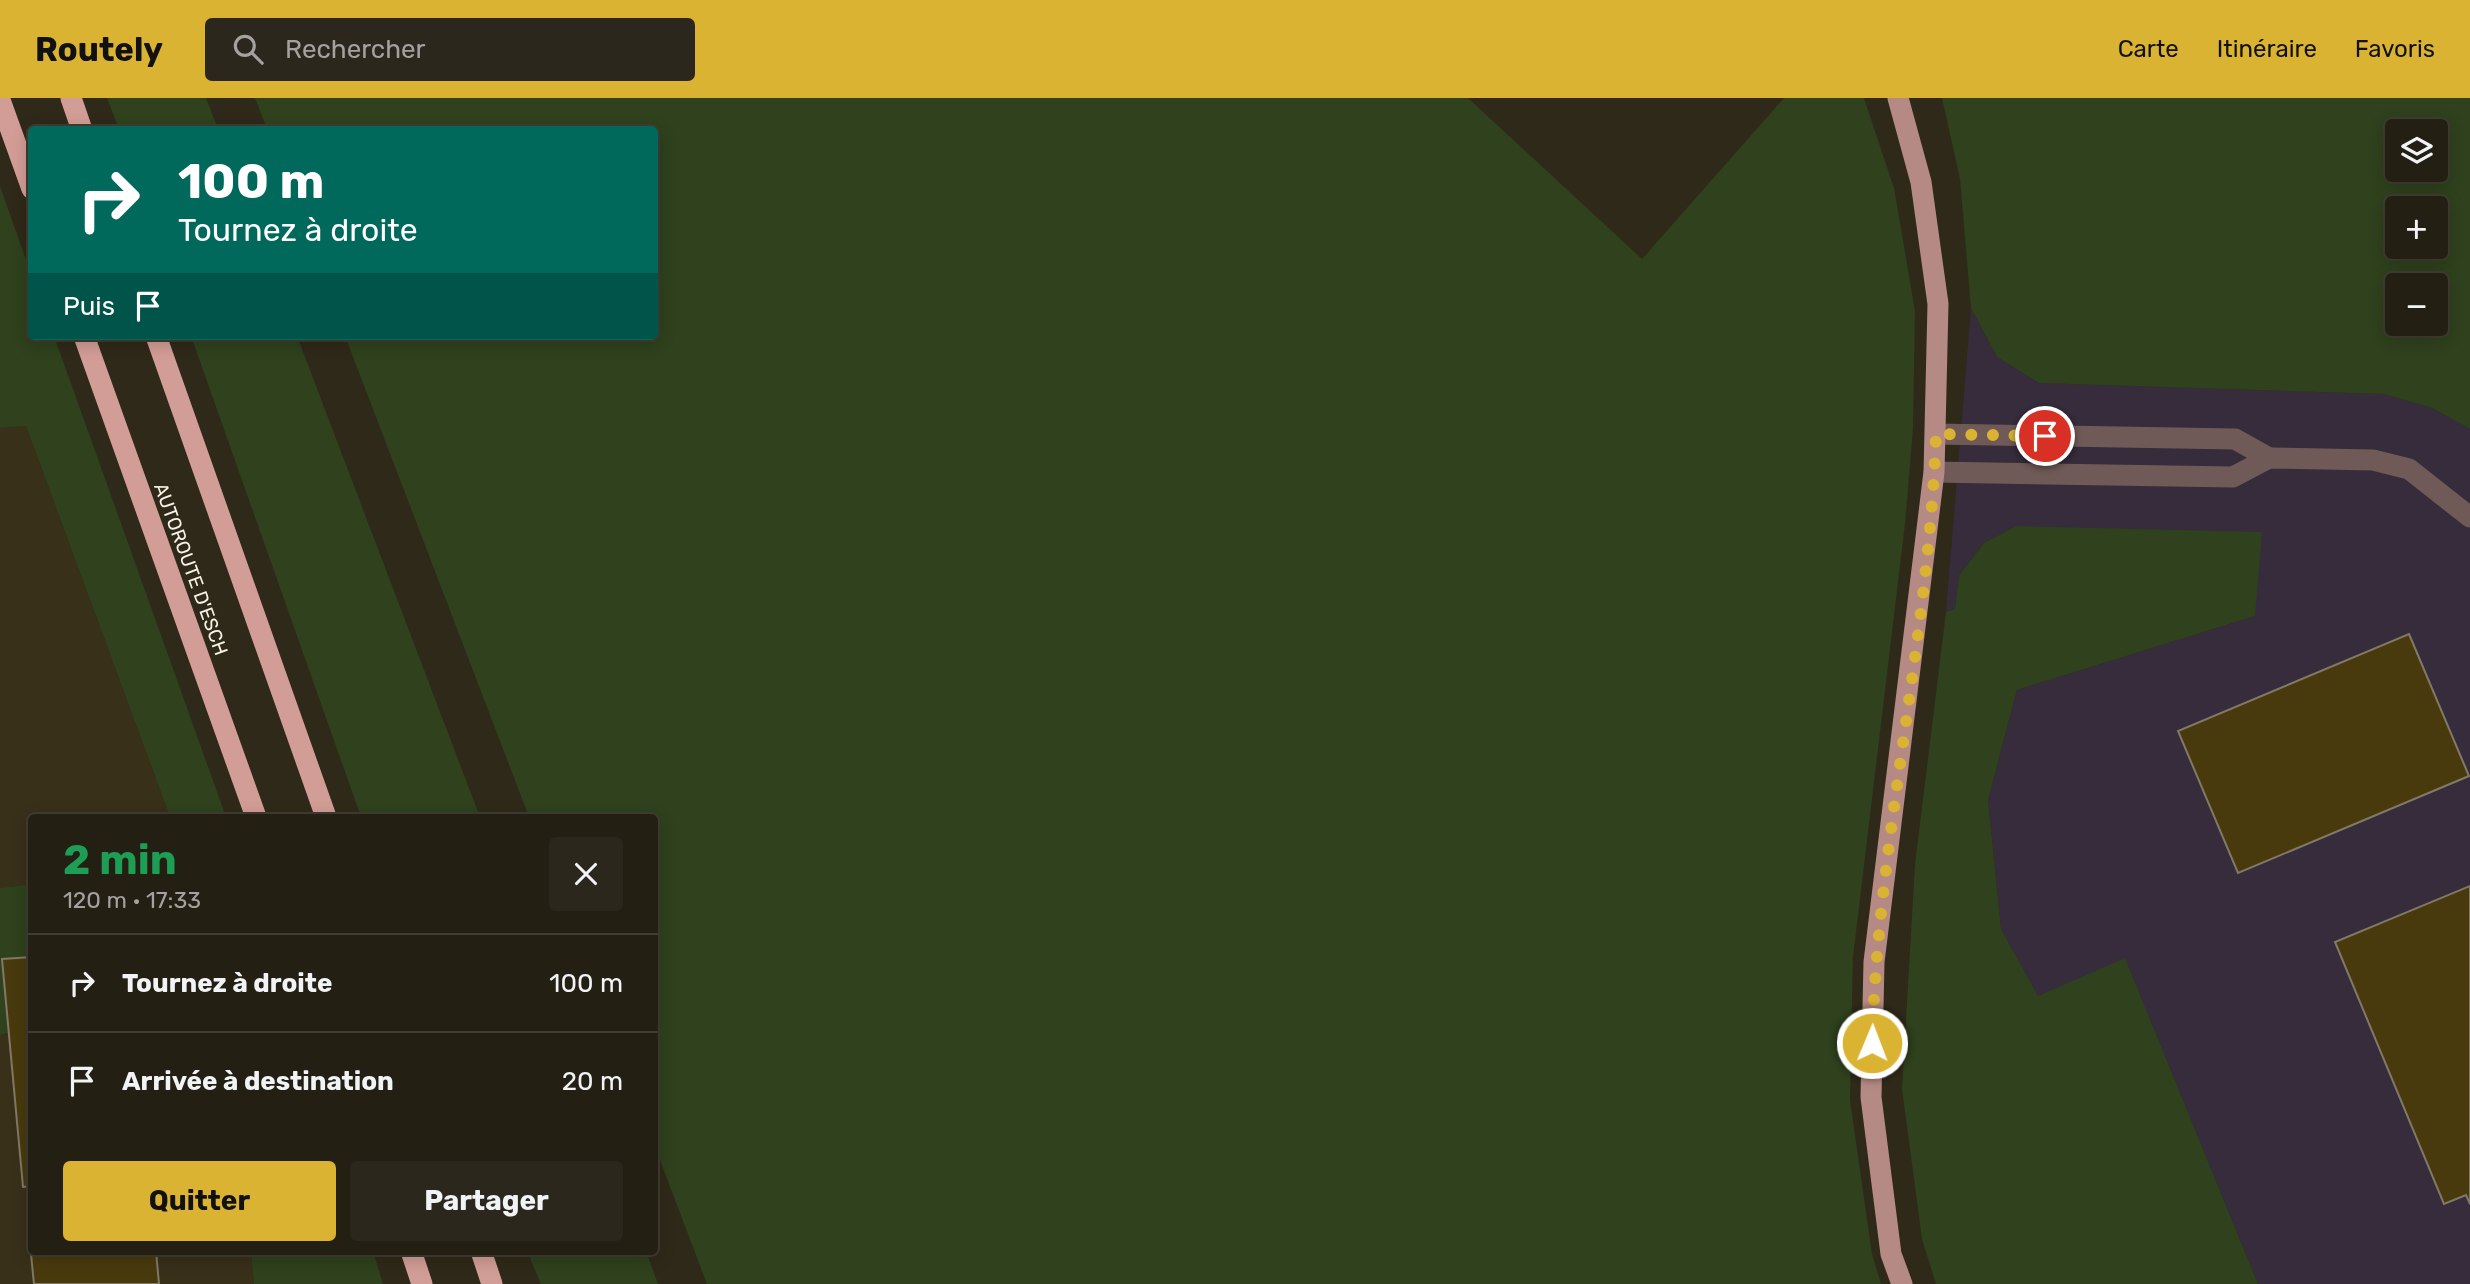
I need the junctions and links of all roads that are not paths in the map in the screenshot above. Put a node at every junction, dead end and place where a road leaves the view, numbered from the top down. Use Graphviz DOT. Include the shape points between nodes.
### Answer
graph roads {
  1 [pos="71,98"];
  2 [pos="1898,98"];
  3 [pos="0,100"];
  4 [pos="81,126"];
  5 [pos="28,178"];
  6 [pos="85,340"];
  7 [pos="157,340"];
  8 [pos="1936,434"];
  9 [pos="2269,458"];
  10 [pos="1934,472"];
  11 [pos="2470,517"];
  12 [pos="255,814"];
  13 [pos="325,814"];
  14 [pos="412,1255"];
  15 [pos="482,1255"];
  16 [pos="422,1284"];
  17 [pos="492,1284"];
  18 [pos="1902,1284"];
  1 -- 4 [label="highway"];
  2 -- 8 [label="main road" via="1921,182 1938,304"];
  3 -- 5 [label="highway"];
  6 -- 12 [label="highway, AUTOROUTE D'ESCH"];
  7 -- 13 [label="highway"];
  8 -- 9 [label="street" via="2235,439"];
  8 -- 10 [label="main road"];
  9 -- 10 [label="street" via="2233,477"];
  9 -- 11 [label="street" via="2373,460 2409,469"];
  10 -- 18 [label="main road" via="1874,962 1871,1097 1891,1254"];
  14 -- 16 [label="highway"];
  15 -- 17 [label="highway"];
}
